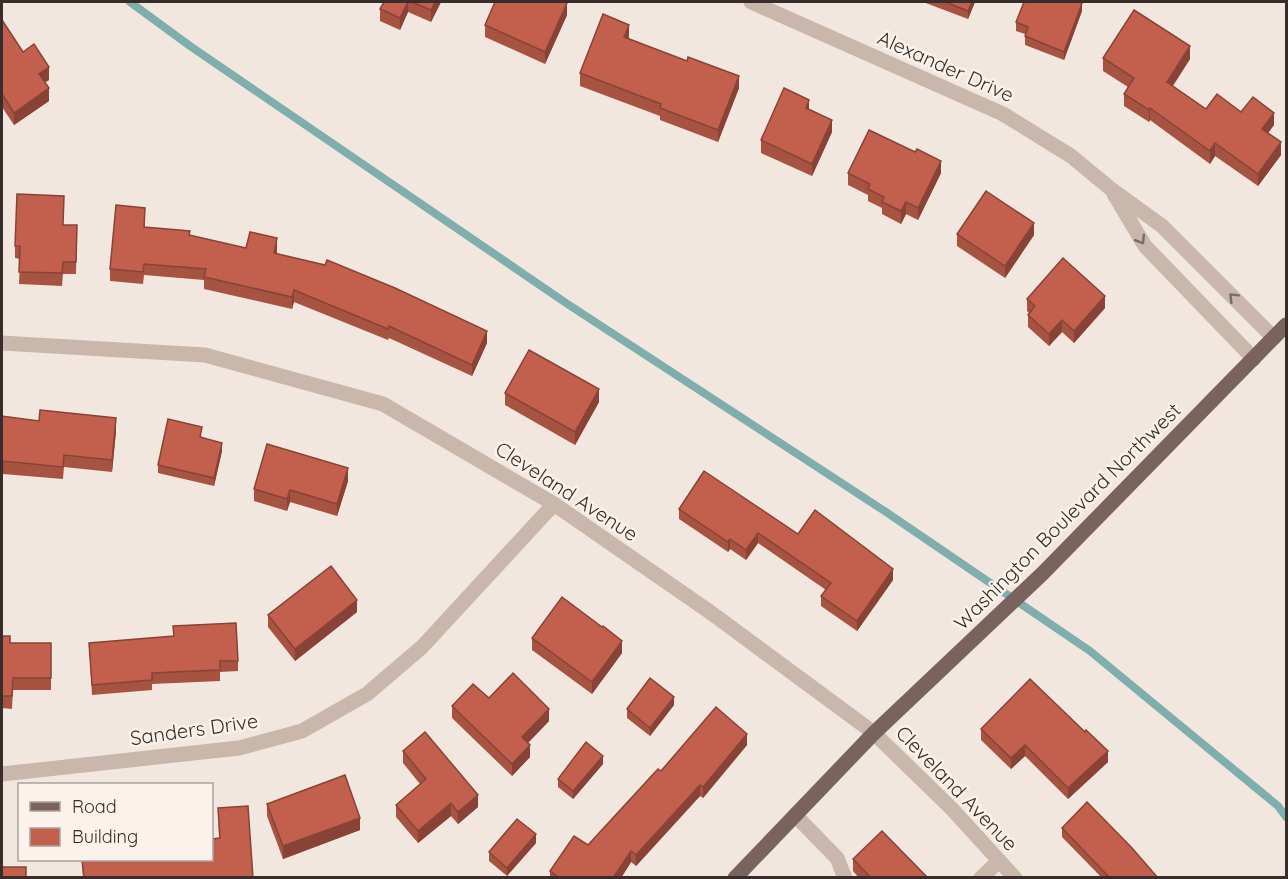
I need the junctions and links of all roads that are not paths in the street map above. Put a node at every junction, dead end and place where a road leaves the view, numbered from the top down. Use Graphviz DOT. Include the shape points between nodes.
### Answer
graph roads {
  1 [pos="751,2"];
  2 [pos="1111,189"];
  3 [pos="1287,325"];
  4 [pos="1274,338"];
  5 [pos="2,344"];
  6 [pos="1254,360"];
  7 [pos="554,504"];
  8 [pos="874,733"];
  9 [pos="2,774"];
  10 [pos="795,815"];
  11 [pos="999,861"];
  12 [pos="735,878"];
  13 [pos="845,878"];
  14 [pos="981,878"];
  15 [pos="1015,878"];
  1 -- 2 [label="street, Alexander Drive" via="1003,114 1071,156"];
  4 -- 2 [label="street, Alexander Drive, one-way" via="1162,226"];
  2 -- 6 [label="street, Alexander Drive, one-way" via="1145,246"];
  3 -- 4 [label="main road, Washington Boulevard Northwest"];
  4 -- 6 [label="main road, Washington Boulevard Northwest"];
  5 -- 7 [label="street, Cleveland Avenue" via="205,355 383,404"];
  6 -- 8 [label="main road, Washington Boulevard Northwest" via="1043,573"];
  7 -- 8 [label="street, Cleveland Avenue"];
  7 -- 9 [label="street, Sanders Drive" via="422,647 367,694 302,731 239,748"];
  8 -- 10 [label="main road, Washington Boulevard Northwest"];
  8 -- 11 [label="street, Cleveland Avenue"];
  10 -- 12 [label="main road, Washington Boulevard Northwest"];
  10 -- 13 [label="street" via="837,858"];
  11 -- 14 [label="street"];
  11 -- 15 [label="street, Cleveland Avenue"];
}
